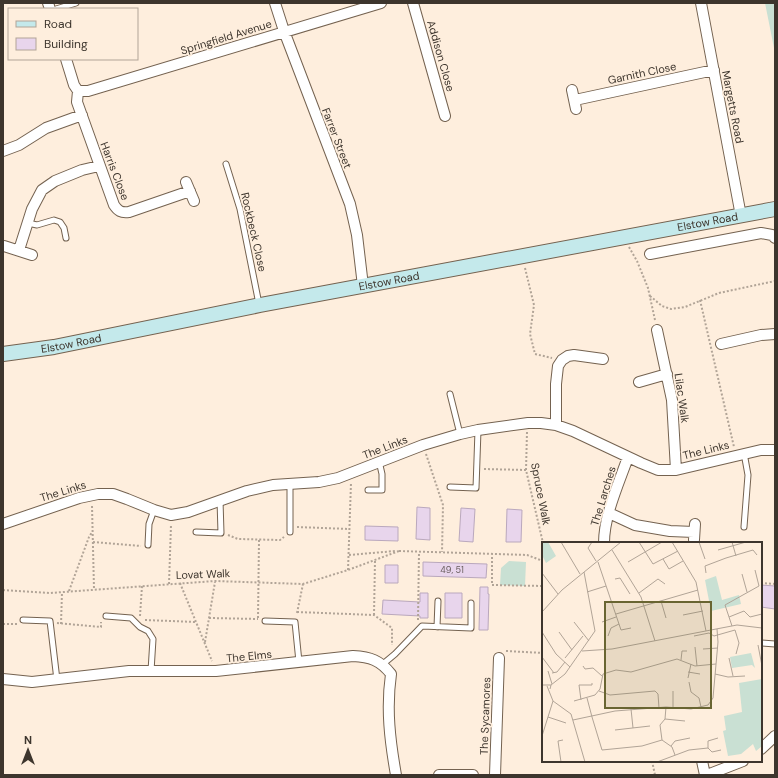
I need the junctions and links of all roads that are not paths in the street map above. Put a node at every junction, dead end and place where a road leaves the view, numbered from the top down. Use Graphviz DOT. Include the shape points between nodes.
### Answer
graph roads {
  1 [pos="76,3"];
  2 [pos="274,3"];
  3 [pos="381,3"];
  4 [pos="413,3"];
  5 [pos="701,3"];
  6 [pos="59,8"];
  7 [pos="284,31"];
  8 [pos="66,60"];
  9 [pos="714,70"];
  10 [pos="572,90"];
  11 [pos="78,91"];
  12 [pos="82,115"];
  13 [pos="445,116"];
  14 [pos="3,151"];
  15 [pos="226,164"];
  16 [pos="99,166"];
  17 [pos="194,201"];
  18 [pos="775,209"];
  19 [pos="741,216"];
  20 [pos="28,223"];
  21 [pos="66,238"];
  22 [pos="775,238"];
  23 [pos="4,246"];
  24 [pos="19,250"];
  25 [pos="650,254"];
  26 [pos="32,255"];
  27 [pos="363,286"];
  28 [pos="260,305"];
  29 [pos="657,326"];
  30 [pos="775,334"];
  31 [pos="722,344"];
  32 [pos="3,354"];
  33 [pos="603,359"];
  34 [pos="667,374"];
  35 [pos="639,382"];
  36 [pos="450,394"];
  37 [pos="556,425"];
  38 [pos="478,430"];
  39 [pos="460,434"];
  40 [pos="775,450"];
  41 [pos="740,454"];
  42 [pos="628,457"];
  43 [pos="379,461"];
  44 [pos="676,470"];
  45 [pos="290,485"];
  46 [pos="450,487"];
  47 [pos="368,490"];
  48 [pos="220,500"];
  49 [pos="154,510"];
  50 [pos="609,513"];
  51 [pos="3,524"];
  52 [pos="744,527"];
  53 [pos="290,530"];
  54 [pos="196,532"];
  55 [pos="694,532"];
  56 [pos="604,542"];
  57 [pos="148,545"];
  58 [pos="438,601"];
  59 [pos="471,603"];
  60 [pos="106,616"];
  61 [pos="23,620"];
  62 [pos="265,621"];
  63 [pos="437,627"];
  64 [pos="762,643"];
  65 [pos="775,644"];
  66 [pos="499,658"];
  67 [pos="300,662"];
  68 [pos="383,664"];
  69 [pos="151,671"];
  70 [pos="3,679"];
  71 [pos="57,680"];
  72 [pos="775,736"];
  73 [pos="762,748"];
  74 [pos="702,762"];
  75 [pos="739,762"];
  76 [pos="396,775"];
  77 [pos="443,775"];
  78 [pos="472,775"];
  79 [pos="495,775"];
  80 [pos="706,775"];
  1 -- 6 [label="lane"];
  2 -- 7 [label="street, Farrer Street"];
  3 -- 7 [label="street, Springfield Avenue"];
  4 -- 13 [label="street, Addison Close"];
  5 -- 9 [label="street, Margetts Road"];
  7 -- 11 [label="street, Springfield Avenue" via="88,91"];
  7 -- 27 [label="street, Farrer Street" via="350,204 357,235"];
  8 -- 11 [label="street, Harris Close"];
  9 -- 10 [label="street, Garnith Close" via="576,105"];
  9 -- 19 [label="street, Margetts Road"];
  11 -- 12 [label="street, Harris Close" via="77,102"];
  12 -- 14 [label="street" via="46,128"];
  12 -- 16 [label="street, Harris Close"];
  15 -- 28 [label="lane, Rockbeck Close" via="240,209"];
  16 -- 17 [label="street, Harris Close" via="114,205 124,213 138,210 188,186"];
  16 -- 20 [label="street" via="55,181 42,190"];
  18 -- 19 [label="street, Elstow Road"];
  19 -- 27 [label="street, Elstow Road"];
  20 -- 21 [label="lane" via="37,225 54,220 60,222"];
  20 -- 24 [label="street"];
  22 -- 25 [label="street" via="761,233 666,256"];
  23 -- 24 [label="street"];
  24 -- 26 [label="street"];
  27 -- 28 [label="street, Elstow Road"];
  28 -- 32 [label="street, Elstow Road" via="54,347"];
  29 -- 34 [label="street, Lilac Walk" via="666,348"];
  30 -- 31 [label="street"];
  33 -- 37 [label="street" via="574,355 562,360 558,366 556,384"];
  34 -- 35 [label="street"];
  34 -- 44 [label="street, Lilac Walk"];
  36 -- 39 [label="lane"];
  37 -- 38 [label="street, The Links" via="528,423"];
  37 -- 42 [label="street, The Links"];
  38 -- 39 [label="street, The Links"];
  38 -- 46 [label="lane" via="476,488"];
  39 -- 43 [label="street, The Links"];
  40 -- 41 [label="street, The Links"];
  41 -- 44 [label="street, The Links"];
  41 -- 52 [label="lane" via="748,475"];
  42 -- 44 [label="street, The Links" via="658,470"];
  42 -- 50 [label="street, The Larches"];
  43 -- 45 [label="street, The Links" via="338,478"];
  43 -- 47 [label="lane" via="382,490"];
  45 -- 48 [label="street, The Links" via="273,485"];
  45 -- 53 [label="lane"];
  48 -- 49 [label="street, The Links" via="188,512 171,515"];
  48 -- 54 [label="lane" via="221,533"];
  49 -- 51 [label="street, The Links" via="113,494 92,495"];
  49 -- 57 [label="lane" via="149,524"];
  50 -- 55 [label="street" via="635,525"];
  50 -- 56 [label="street, The Larches"];
  58 -- 63 [label="lane"];
  59 -- 63 [label="lane" via="471,628"];
  60 -- 69 [label="lane" via="131,618 148,632 153,639"];
  61 -- 71 [label="lane" via="50,621"];
  62 -- 67 [label="lane" via="295,622"];
  63 -- 68 [label="lane" via="422,626"];
  64 -- 65 [label="lane"];
  66 -- 79 [label="street, The Sycamores"];
  67 -- 68 [label="street, The Elms" via="353,656 367,657"];
  67 -- 69 [label="street, The Elms" via="216,671"];
  68 -- 76 [label="street" via="391,674 389,732"];
  69 -- 71 [label="street, The Elms"];
  70 -- 71 [label="street, The Elms" via="32,682"];
  72 -- 73 [label="street"];
  74 -- 80 [label="street"];
  75 -- 80 [label="street"];
  77 -- 78 [label="street"];
}
